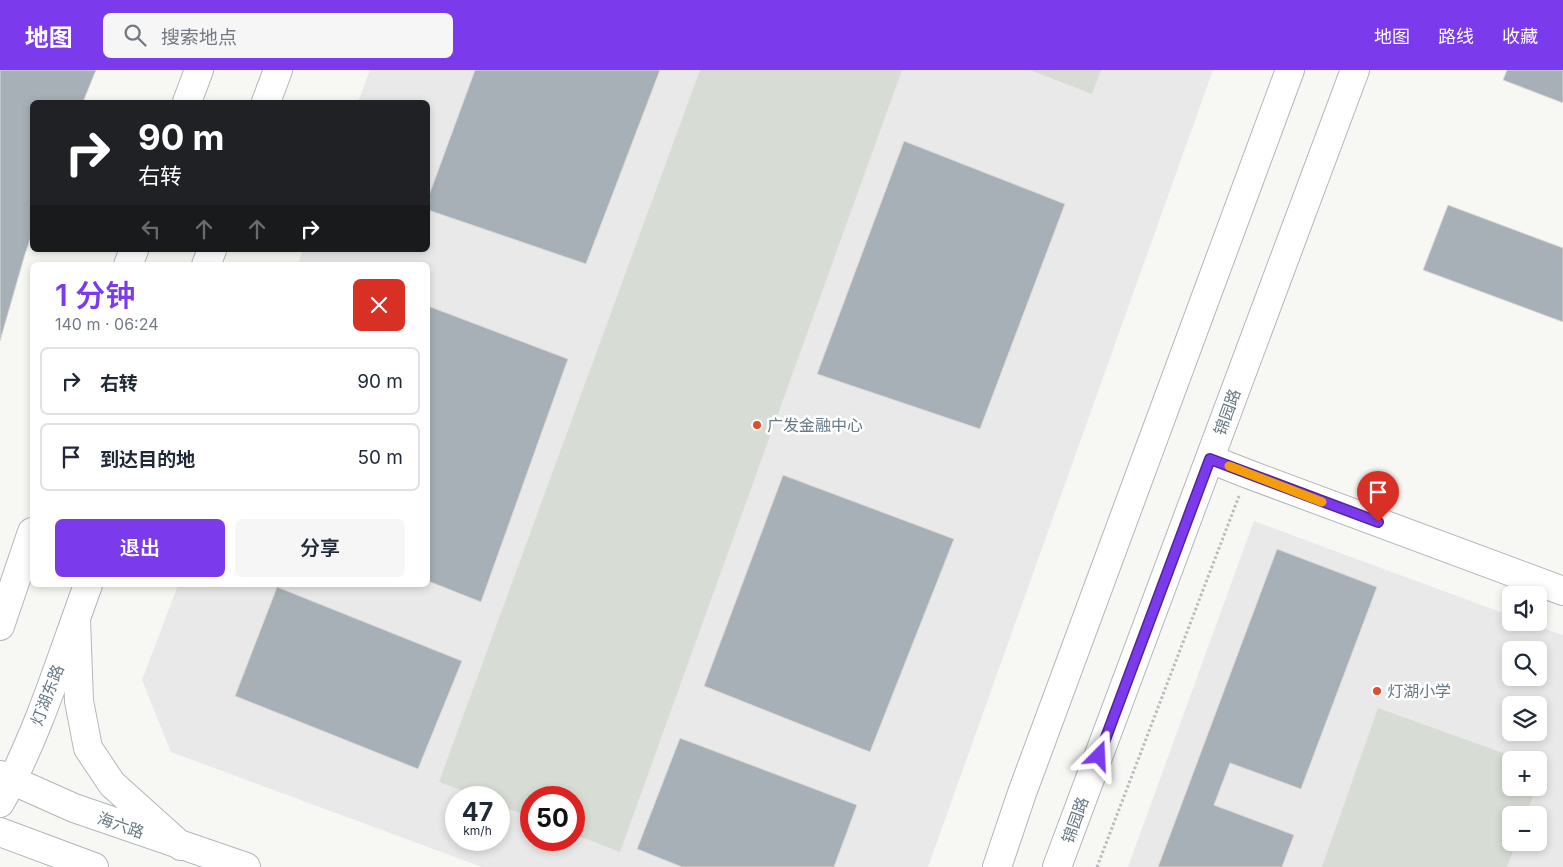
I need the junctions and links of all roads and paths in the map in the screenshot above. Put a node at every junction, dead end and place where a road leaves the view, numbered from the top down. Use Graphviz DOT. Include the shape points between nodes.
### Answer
graph roads {
  1 [pos="199,70"];
  2 [pos="278,70"];
  3 [pos="1290,70"];
  4 [pos="1355,70"];
  5 [pos="189,100"];
  6 [pos="267,100"];
  7 [pos="1210,459"];
  8 [pos="1248,474"];
  9 [pos="30,537"];
  10 [pos="87,587"];
  11 [pos="1563,591"];
  12 [pos="5,604"];
  13 [pos="76,619"];
  14 [pos="0,626"];
  15 [pos="4,786"];
  16 [pos="0,832"];
  17 [pos="182,846"];
  18 [pos="94,867"];
  19 [pos="246,867"];
  20 [pos="997,867"];
  21 [pos="1058,867"];
  22 [pos="1097,867"];
  1 -- 5 [label="main road"];
  2 -- 6 [label="main road"];
  3 -- 20 [label="main road"];
  4 -- 7 [label="main road, 锦园路"];
  7 -- 8 [label="main road"];
  7 -- 21 [label="main road, 锦园路"];
  8 -- 11 [label="main road"];
  8 -- 22 [label="path"];
  9 -- 12 [label="main road"];
  10 -- 13 [label="main road, 灯湖东路"];
  12 -- 14 [label="main road"];
  13 -- 15 [label="main road, 灯湖东路" via="36,727"];
  13 -- 17 [label="main road" via="80,701 88,748 112,784"];
  15 -- 17 [label="main road, 海六路"];
  16 -- 18 [label="main road"];
  17 -- 19 [label="main road, 海六路"];
}
